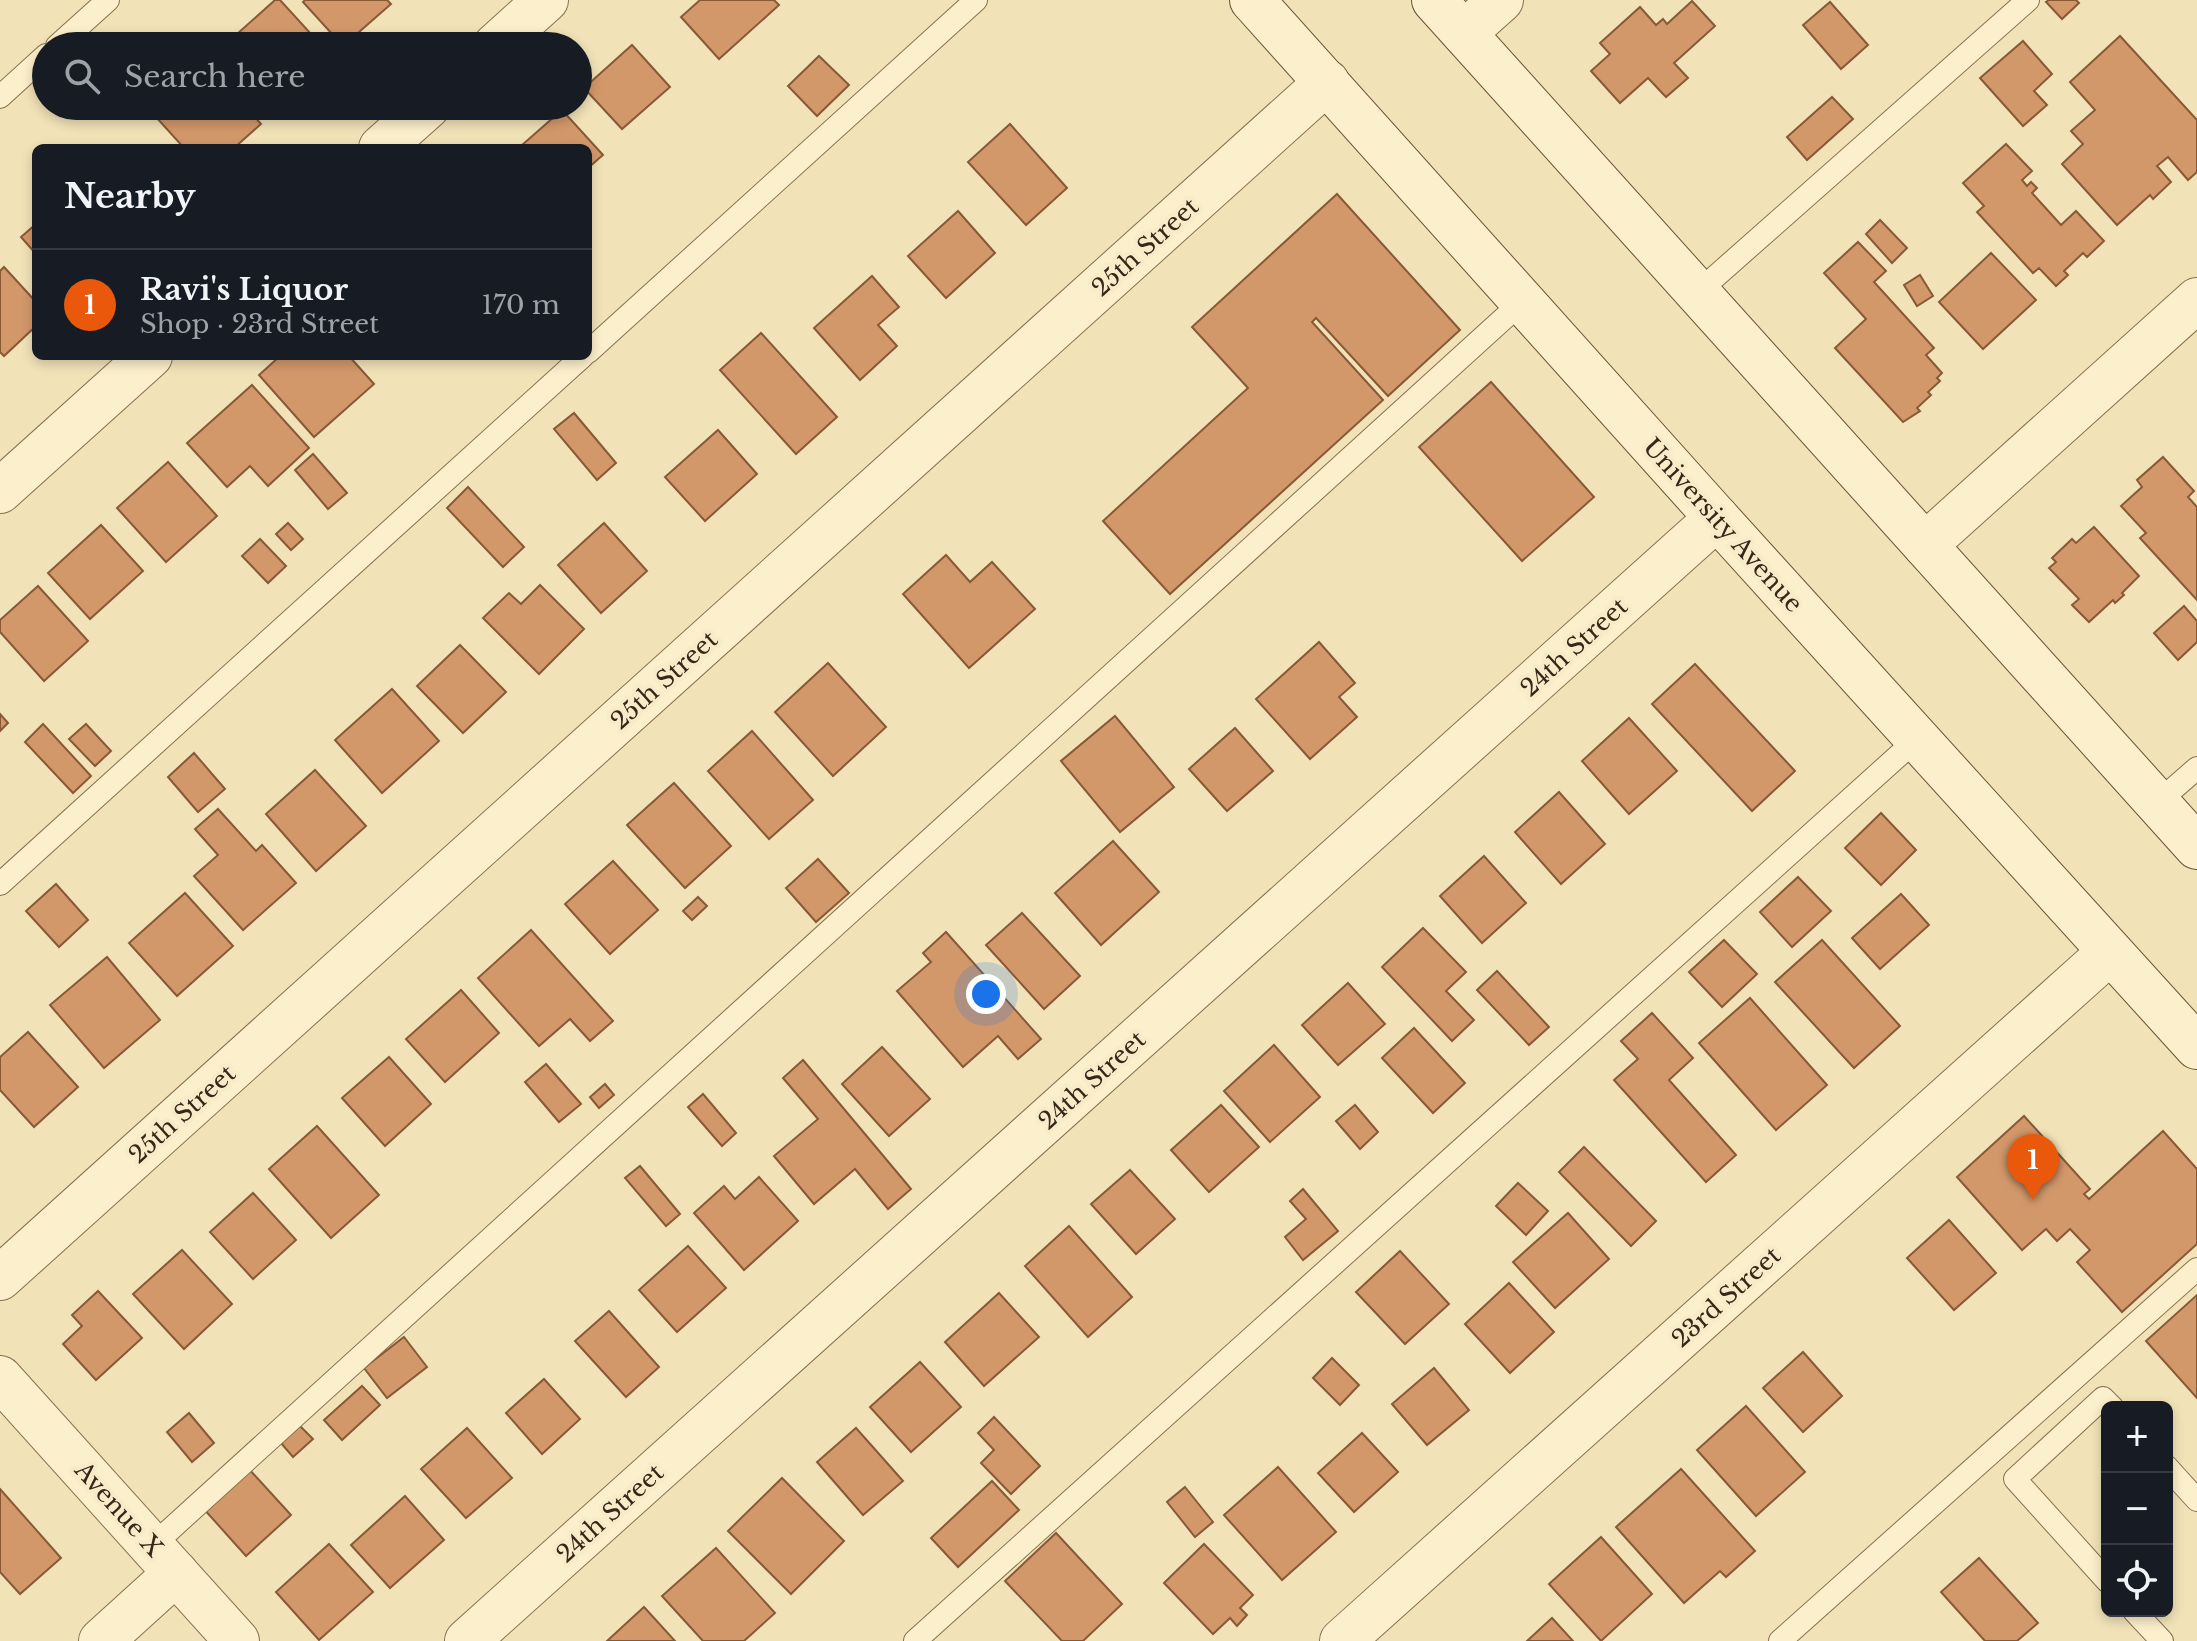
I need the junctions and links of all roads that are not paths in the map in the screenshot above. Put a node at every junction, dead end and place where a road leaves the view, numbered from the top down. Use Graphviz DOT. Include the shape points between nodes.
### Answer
graph roads {
  1 [pos="108,0"];
  2 [pos="546,0"];
  3 [pos="976,0"];
  4 [pos="1252,0"];
  5 [pos="1434,0"];
  6 [pos="1501,0"];
  7 [pos="2028,0"];
  8 [pos="73,32"];
  9 [pos="511,32"];
  10 [pos="1464,33"];
  11 [pos="32,68"];
  12 [pos="1327,82"];
  13 [pos="0,97"];
  14 [pos="412,120"];
  15 [pos="385,144"];
  16 [pos="1698,292"];
  17 [pos="2197,300"];
  18 [pos="1523,301"];
  19 [pos="592,348"];
  20 [pos="146,360"];
  21 [pos="579,360"];
  22 [pos="0,491"];
  23 [pos="1717,518"];
  24 [pos="1925,545"];
  25 [pos="1917,739"];
  26 [pos="2197,768"];
  27 [pos="2157,803"];
  28 [pos="2197,847"];
  29 [pos="0,884"];
  30 [pos="2110,952"];
  31 [pos="2197,1047"];
  32 [pos="2197,1269"];
  33 [pos="0,1278"];
  34 [pos="0,1378"];
  35 [pos="2106,1401"];
  36 [pos="2172,1473"];
  37 [pos="2197,1500"];
  38 [pos="164,1560"];
  39 [pos="2101,1574"];
  40 [pos="2140,1617"];
  41 [pos="101,1641"];
  42 [pos="237,1641"];
  43 [pos="467,1641"];
  44 [pos="915,1641"];
  45 [pos="1342,1641"];
  46 [pos="1780,1641"];
  47 [pos="2162,1641"];
  1 -- 8 [label="lane"];
  2 -- 9 [label="street"];
  3 -- 19 [label="lane"];
  4 -- 12 [label="street, University Avenue"];
  5 -- 10 [label="street"];
  6 -- 10 [label="street"];
  7 -- 16 [label="lane"];
  10 -- 16 [label="street"];
  11 -- 13 [label="lane"];
  12 -- 18 [label="street, University Avenue"];
  12 -- 33 [label="street, 25th Street"];
  14 -- 15 [label="street"];
  16 -- 24 [label="street"];
  17 -- 24 [label="street"];
  18 -- 23 [label="street, University Avenue"];
  18 -- 38 [label="lane"];
  20 -- 22 [label="street"];
  21 -- 29 [label="lane"];
  23 -- 25 [label="street, University Avenue"];
  23 -- 43 [label="street, 24th Street"];
  24 -- 27 [label="street"];
  25 -- 30 [label="street, University Avenue"];
  25 -- 44 [label="lane"];
  26 -- 27 [label="lane"];
  27 -- 28 [label="street"];
  30 -- 31 [label="street, University Avenue"];
  30 -- 45 [label="street, 23rd Street"];
  32 -- 46 [label="lane"];
  34 -- 38 [label="street, Avenue X"];
  35 -- 39 [label="lane" via="2103,1398 2015,1479"];
  36 -- 37 [label="lane"];
  38 -- 41 [label="street"];
  38 -- 42 [label="street, Avenue X"];
  40 -- 47 [label="lane"];
}
